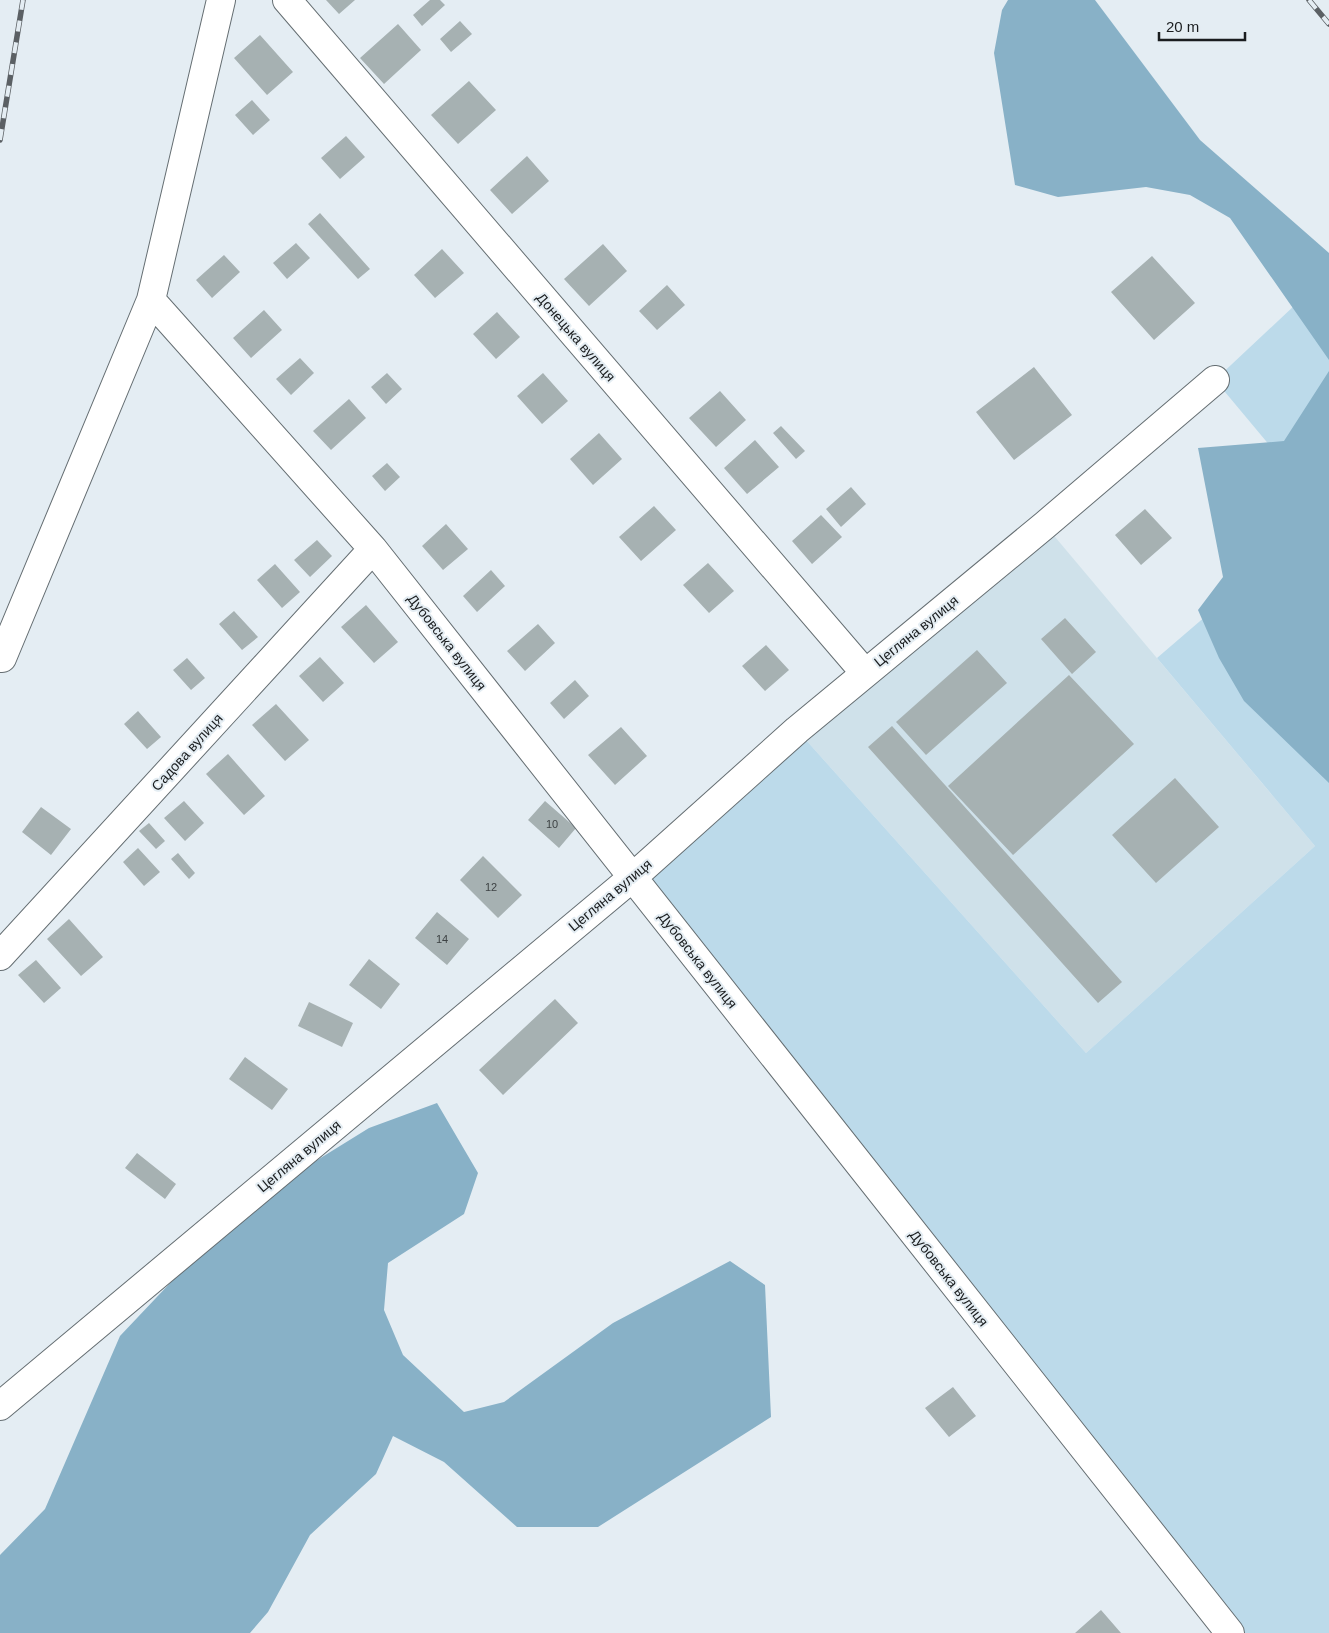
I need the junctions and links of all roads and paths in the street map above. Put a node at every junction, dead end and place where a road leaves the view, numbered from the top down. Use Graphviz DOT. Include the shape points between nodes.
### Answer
graph roads {
  1 [pos="222,0"];
  2 [pos="287,0"];
  3 [pos="151,300"];
  4 [pos="1215,380"];
  5 [pos="373,549"];
  6 [pos="1,660"];
  7 [pos="865,673"];
  8 [pos="633,877"];
  9 [pos="0,956"];
  10 [pos="0,1406"];
  11 [pos="1230,1633"];
  1 -- 3 [label="street"];
  2 -- 7 [label="street, Донецька вулиця"];
  3 -- 5 [label="street, Дубовська вулиця"];
  3 -- 6 [label="street"];
  4 -- 7 [label="street, Цегляна вулиця"];
  5 -- 8 [label="street, Дубовська вулиця"];
  5 -- 9 [label="street, Садова вулиця"];
  7 -- 8 [label="street, Цегляна вулиця"];
  8 -- 10 [label="street, Цегляна вулиця"];
  8 -- 11 [label="street, Дубовська вулиця"];
}
